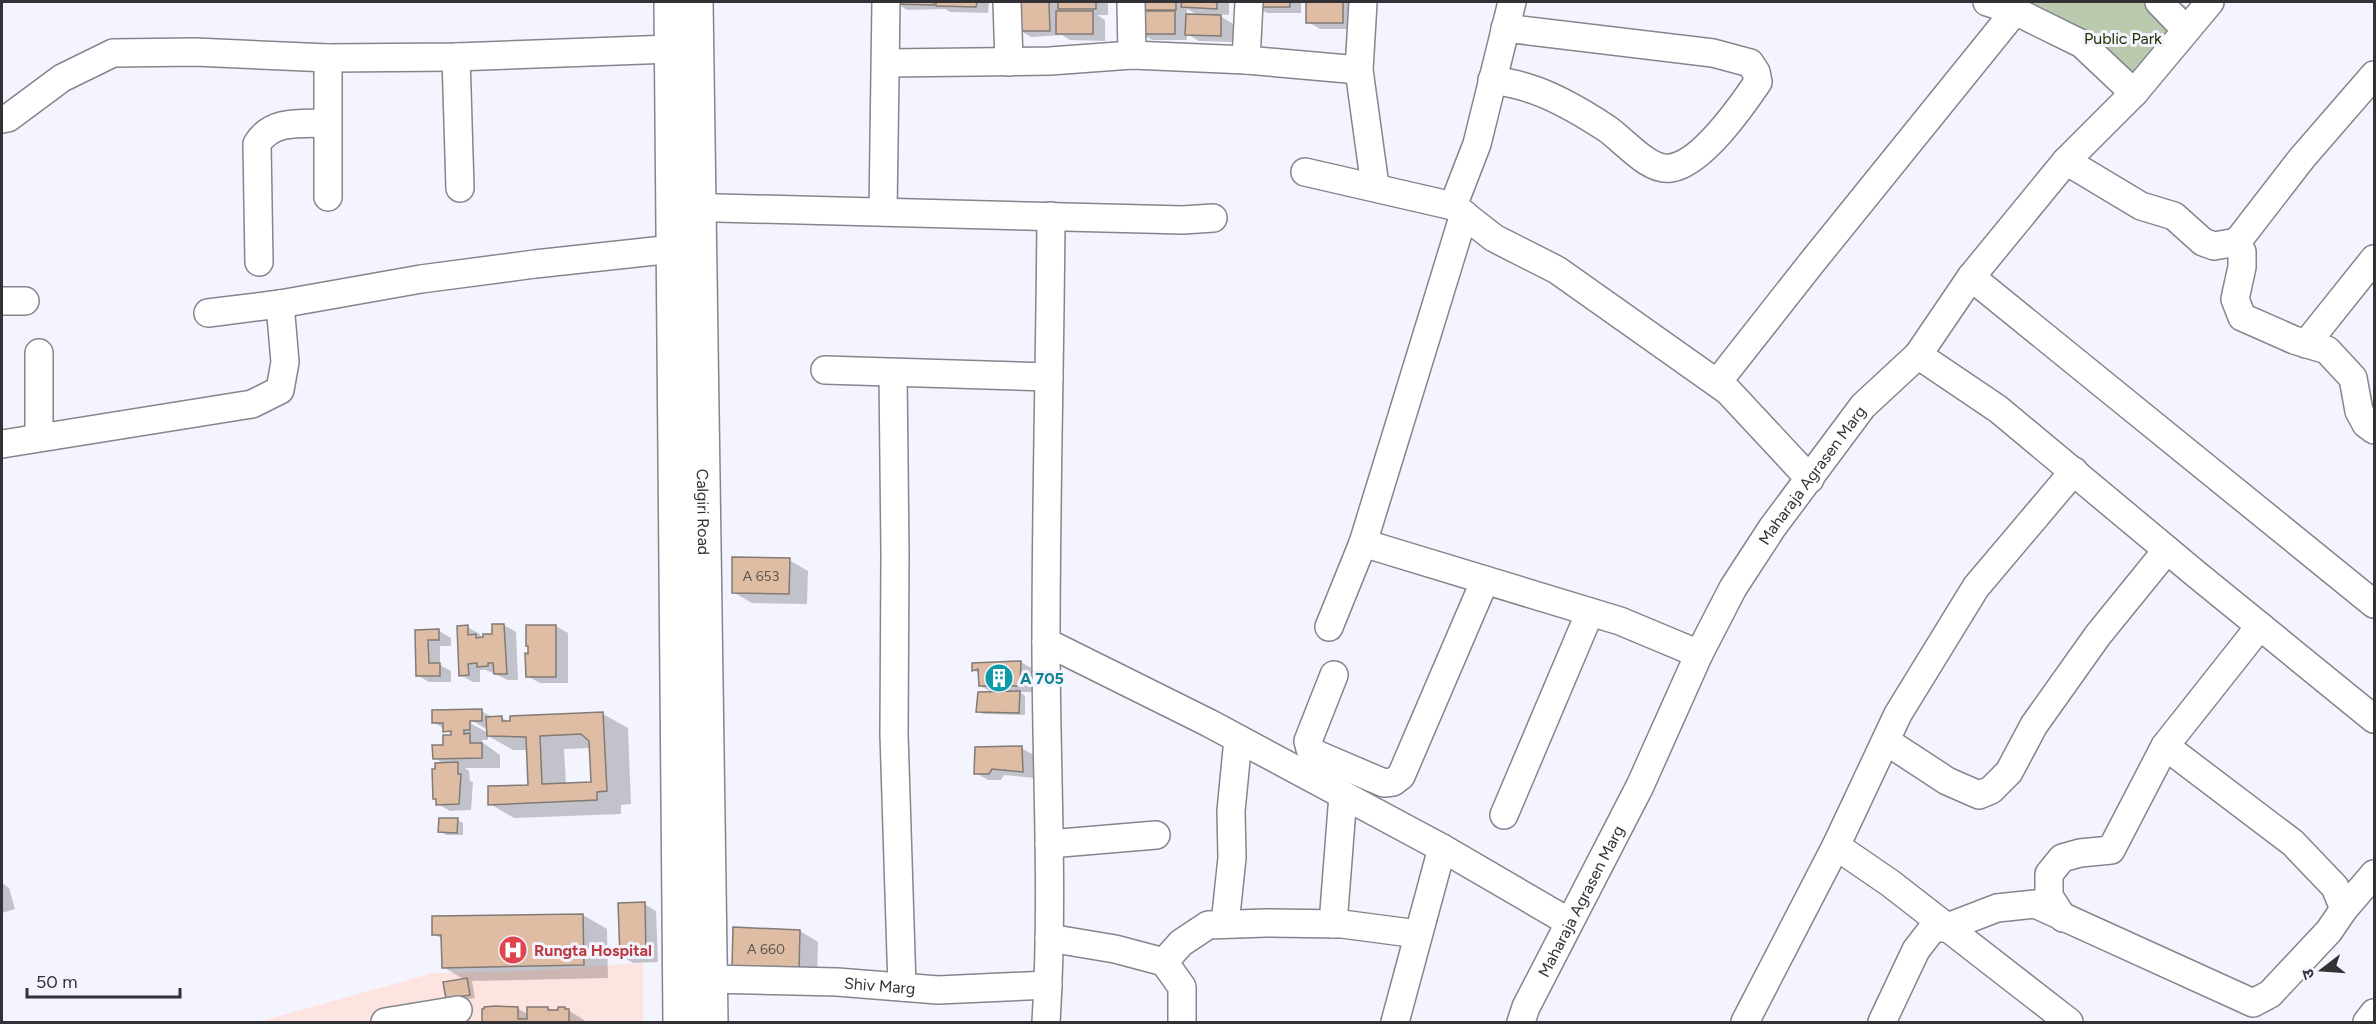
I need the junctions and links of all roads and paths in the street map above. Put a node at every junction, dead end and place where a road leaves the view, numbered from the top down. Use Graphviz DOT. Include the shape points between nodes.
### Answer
graph roads {
  1 [pos="671,2"];
  2 [pos="696,2"];
  3 [pos="886,2"];
  4 [pos="1007,2"];
  5 [pos="1131,2"];
  6 [pos="1248,2"];
  7 [pos="1363,2"];
  8 [pos="1512,2"];
  9 [pos="1987,2"];
  10 [pos="2158,2"];
  11 [pos="2210,2"];
  12 [pos="2015,11"];
  13 [pos="1505,27"];
  14 [pos="2186,30"];
  15 [pos="671,49"];
  16 [pos="1132,55"];
  17 [pos="456,57"];
  18 [pos="328,58"];
  19 [pos="1246,60"];
  20 [pos="1009,62"];
  21 [pos="886,63"];
  22 [pos="1359,70"];
  23 [pos="2374,75"];
  24 [pos="1492,80"];
  25 [pos="2134,93"];
  26 [pos="2,119"];
  27 [pos="327,123"];
  28 [pos="2066,161"];
  29 [pos="1305,171"];
  30 [pos="1375,186"];
  31 [pos="460,188"];
  32 [pos="328,197"];
  33 [pos="685,207"];
  34 [pos="1458,210"];
  35 [pos="883,212"];
  36 [pos="1052,216"];
  37 [pos="1213,218"];
  38 [pos="2236,242"];
  39 [pos="673,249"];
  40 [pos="2374,259"];
  41 [pos="259,262"];
  42 [pos="1971,277"];
  43 [pos="280,304"];
  44 [pos="208,313"];
  45 [pos="2306,344"];
  46 [pos="39,353"];
  47 [pos="1918,355"];
  48 [pos="825,370"];
  49 [pos="893,373"];
  50 [pos="1050,377"];
  51 [pos="1717,383"];
  52 [pos="2374,430"];
  53 [pos="39,437"];
  54 [pos="2,444"];
  55 [pos="2074,471"];
  56 [pos="1810,478"];
  57 [pos="1363,543"];
  58 [pos="2167,550"];
  59 [pos="1485,580"];
  60 [pos="2374,604"];
  61 [pos="1590,612"];
  62 [pos="2260,626"];
  63 [pos="1329,627"];
  64 [pos="1046,642"];
  65 [pos="1699,654"];
  66 [pos="1334,675"];
  67 [pos="2374,719"];
  68 [pos="1239,739"];
  69 [pos="1886,741"];
  70 [pos="2165,746"];
  71 [pos="1343,795"];
  72 [pos="1504,814"];
  73 [pos="1156,835"];
  74 [pos="1049,844"];
  75 [pos="1836,846"];
  76 [pos="1442,848"];
  77 [pos="2374,874"];
  78 [pos="2344,909"];
  79 [pos="2063,918"];
  80 [pos="1569,922"];
  81 [pos="1225,924"];
  82 [pos="1333,924"];
  83 [pos="1945,928"];
  84 [pos="1418,934"];
  85 [pos="1048,938"];
  86 [pos="1164,962"];
  87 [pos="710,979"];
  88 [pos="1048,985"];
  89 [pos="902,987"];
  90 [pos="458,1010"];
  91 [pos="2256,1013"];
  92 [pos="2374,1013"];
  93 [pos="386,1023"];
  94 [pos="680,1023"];
  95 [pos="711,1023"];
  96 [pos="1046,1023"];
  97 [pos="1182,1023"];
  98 [pos="1395,1023"];
  99 [pos="1521,1023"];
  100 [pos="1745,1023"];
  101 [pos="1882,1023"];
  102 [pos="2069,1023"];
  103 [pos="2367,1023"];
  1 -- 15 [label="main road, Calgiri Road"];
  2 -- 33 [label="main road, Calgiri Road"];
  3 -- 21 [label="street"];
  4 -- 20 [label="street"];
  5 -- 16 [label="street"];
  6 -- 19 [label="street"];
  7 -- 22 [label="street"];
  8 -- 13 [label="street"];
  9 -- 12 [label="street"];
  10 -- 14 [label="street"];
  11 -- 14 [label="street, Maharaja Agrasen Marg"];
  12 -- 25 [label="street" via="2082,44"];
  12 -- 51 [label="street"];
  13 -- 24 [label="street"];
  13 -- 24 [label="street" via="1713,53 1750,63 1758,82 1696,157 1671,168 1652,165 1606,128 1554,99"];
  14 -- 25 [label="street, Maharaja Agrasen Marg"];
  15 -- 17 [label="street"];
  15 -- 33 [label="main road, Calgiri Road"];
  16 -- 19 [label="street"];
  16 -- 20 [label="street"];
  17 -- 18 [label="street"];
  17 -- 31 [label="street"];
  18 -- 26 [label="street" via="113,53 62,78"];
  18 -- 27 [label="street"];
  19 -- 22 [label="street"];
  20 -- 21 [label="street"];
  21 -- 35 [label="street"];
  22 -- 30 [label="street"];
  23 -- 38 [label="street"];
  24 -- 34 [label="street"];
  25 -- 28 [label="street, Maharaja Agrasen Marg"];
  27 -- 32 [label="street"];
  27 -- 41 [label="street" via="277,125 263,134 257,144"];
  28 -- 38 [label="street" via="2141,206 2174,216 2203,242 2214,246"];
  28 -- 42 [label="street, Maharaja Agrasen Marg"];
  29 -- 30 [label="street"];
  30 -- 34 [label="street"];
  33 -- 35 [label="street"];
  33 -- 39 [label="main road, Calgiri Road"];
  33 -- 87 [label="main road, Calgiri Road"];
  34 -- 51 [label="street" via="1494,238 1557,270"];
  34 -- 57 [label="street"];
  35 -- 36 [label="street"];
  36 -- 37 [label="street"];
  36 -- 50 [label="street"];
  38 -- 45 [label="street" via="2242,252 2242,267 2235,299 2242,317"];
  39 -- 43 [label="street" via="421,279"];
  39 -- 94 [label="main road, Calgiri Road"];
  40 -- 45 [label="street"];
  42 -- 47 [label="street, Maharaja Agrasen Marg"];
  42 -- 60 [label="street"];
  43 -- 44 [label="street"];
  43 -- 53 [label="street" via="285,362 280,390 252,404"];
  45 -- 52 [label="street" via="2327,350 2353,378 2359,411"];
  46 -- 53 [label="street"];
  47 -- 55 [label="street" via="1998,409"];
  47 -- 56 [label="street, Maharaja Agrasen Marg" via="1863,406"];
  48 -- 49 [label="street"];
  49 -- 50 [label="street"];
  49 -- 89 [label="street" via="894,734"];
  50 -- 64 [label="street"];
  51 -- 56 [label="street"];
  53 -- 54 [label="street"];
  55 -- 58 [label="street"];
  55 -- 69 [label="street" via="1976,587 1898,714"];
  56 -- 65 [label="street, Maharaja Agrasen Marg" via="1733,588"];
  57 -- 59 [label="street"];
  57 -- 63 [label="street"];
  58 -- 62 [label="street"];
  58 -- 69 [label="street" via="2098,635 2034,725 2008,772 1991,790 1979,795 1947,781"];
  59 -- 61 [label="street"];
  59 -- 66 [label="street" via="1401,776 1393,782 1384,783 1310,749 1308,741"];
  61 -- 65 [label="street"];
  61 -- 72 [label="street"];
  62 -- 67 [label="street"];
  62 -- 70 [label="street"];
  64 -- 68 [label="street"];
  64 -- 74 [label="street"];
  65 -- 80 [label="street, Maharaja Agrasen Marg" via="1640,786"];
  68 -- 71 [label="street"];
  68 -- 81 [label="street"];
  69 -- 75 [label="street"];
  70 -- 78 [label="street" via="2293,843 2335,887"];
  70 -- 79 [label="street" via="2111,850 2062,858 2049,874 2049,896"];
  71 -- 76 [label="street"];
  71 -- 82 [label="street"];
  73 -- 74 [label="street"];
  74 -- 85 [label="street"];
  75 -- 83 [label="street"];
  75 -- 100 [label="street"];
  76 -- 80 [label="street"];
  76 -- 84 [label="street"];
  77 -- 78 [label="street"];
  78 -- 91 [label="street" via="2330,932"];
  79 -- 83 [label="street" via="2035,904 1997,908"];
  79 -- 91 [label="street"];
  80 -- 99 [label="street, Maharaja Agrasen Marg"];
  81 -- 82 [label="street"];
  81 -- 86 [label="street" via="1208,925 1181,943"];
  82 -- 84 [label="street"];
  83 -- 101 [label="street" via="1933,928 1916,950"];
  83 -- 102 [label="street"];
  84 -- 98 [label="street"];
  85 -- 86 [label="street"];
  85 -- 88 [label="street"];
  86 -- 97 [label="street" via="1182,987"];
  87 -- 89 [label="street, Shiv Marg"];
  87 -- 95 [label="main road, Calgiri Road"];
  88 -- 89 [label="street, Shiv Marg" via="938,990"];
  88 -- 96 [label="street"];
  90 -- 93 [label="street"];
  92 -- 103 [label="street"];
}
